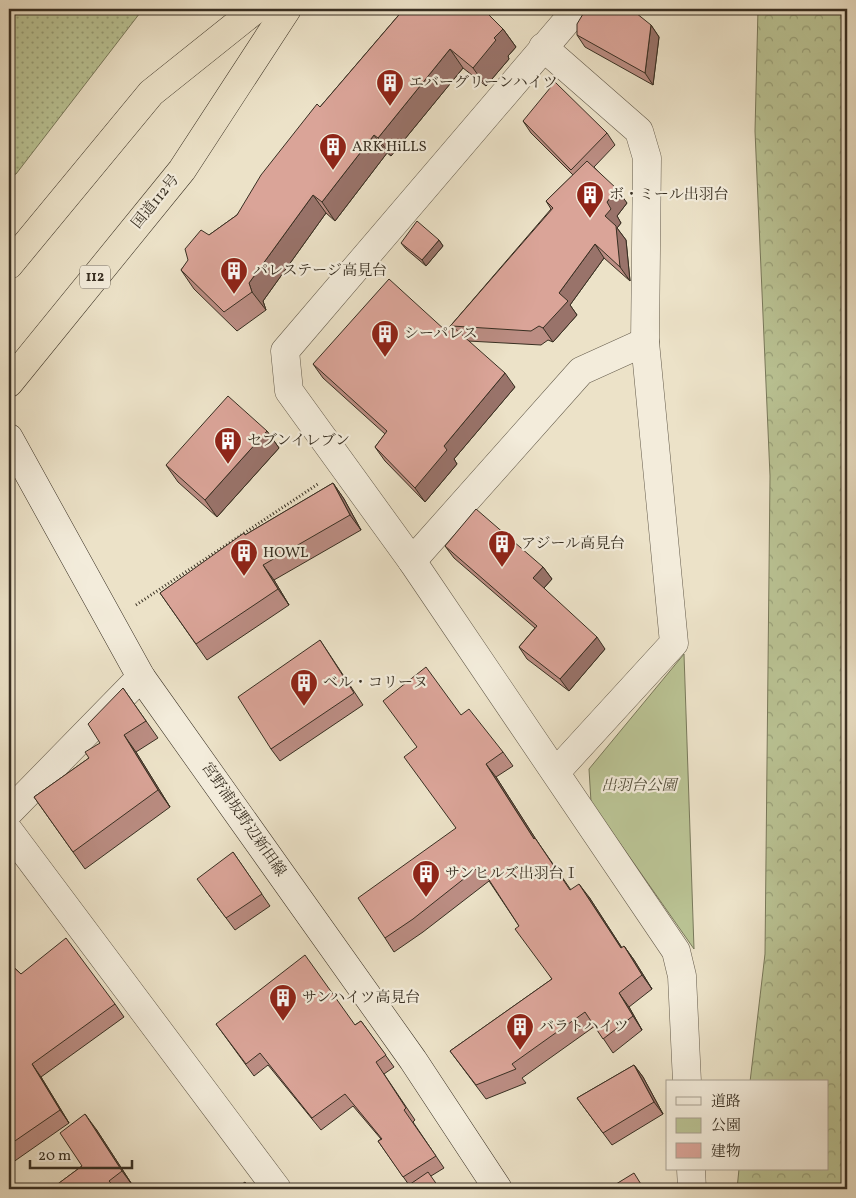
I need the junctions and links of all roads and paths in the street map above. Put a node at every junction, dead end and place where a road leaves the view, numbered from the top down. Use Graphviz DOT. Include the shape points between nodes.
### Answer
graph roads {
  1 [pos="256,9"];
  2 [pos="287,9"];
  3 [pos="577,9"];
  4 [pos="543,47"];
  5 [pos="9,265"];
  6 [pos="645,342"];
  7 [pos="9,383"];
  8 [pos="9,438"];
  9 [pos="344,467"];
  10 [pos="412,560"];
  11 [pos="164,587"];
  12 [pos="141,677"];
  13 [pos="556,772"];
  14 [pos="9,812"];
  15 [pos="9,831"];
  16 [pos="687,1080"];
  17 [pos="691,1170"];
  18 [pos="277,1189"];
  19 [pos="498,1189"];
  20 [pos="692,1189"];
  1 -- 5 [label="highway" via="151,93"];
  2 -- 7 [label="highway, 国道112号 / 112" via="182,170"];
  3 -- 4 [label="street"];
  4 -- 6 [label="street" via="639,131 647,158"];
  4 -- 9 [label="street" via="285,351 289,391"];
  6 -- 10 [label="street" via="581,371"];
  6 -- 13 [label="street" via="674,643"];
  8 -- 12 [label="street, 宮野浦坂野辺新田線"];
  9 -- 10 [label="street"];
  9 -- 11 [label="path"];
  10 -- 13 [label="street"];
  12 -- 14 [label="street"];
  12 -- 19 [label="street, 宮野浦坂野辺新田線" via="413,1060"];
  13 -- 16 [label="street" via="676,951 682,976"];
  15 -- 18 [label="street"];
  17 -- 20 [label="street"];
}
